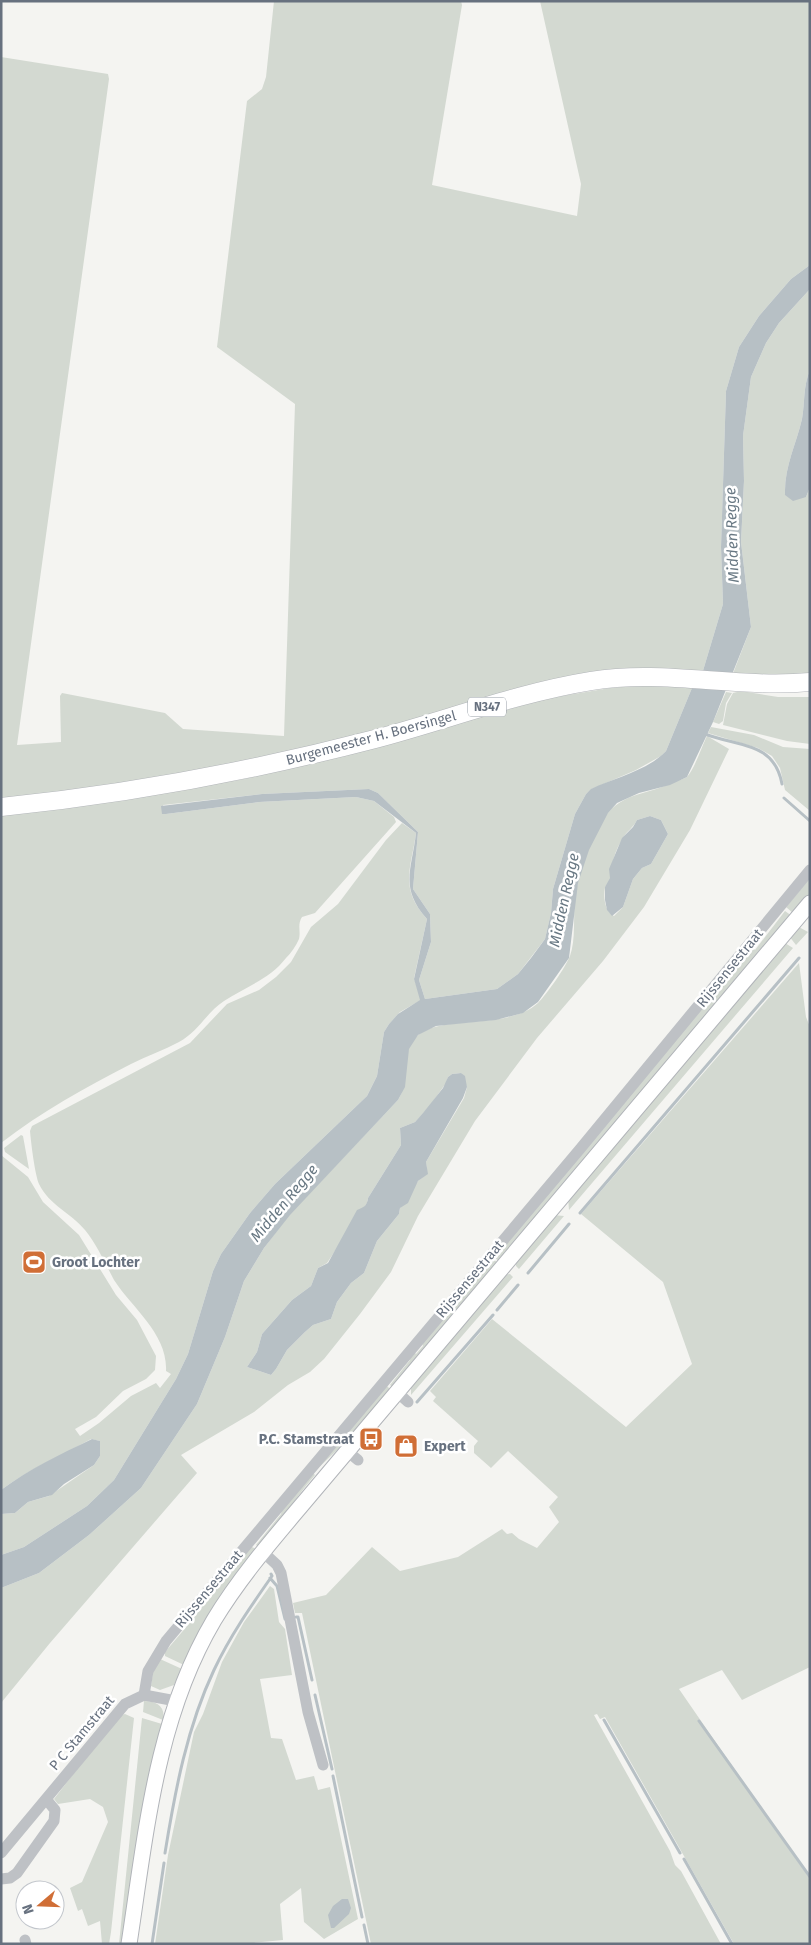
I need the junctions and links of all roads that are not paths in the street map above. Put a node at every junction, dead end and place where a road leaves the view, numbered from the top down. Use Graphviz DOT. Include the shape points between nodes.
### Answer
graph roads {
  1 [pos="810,682"];
  2 [pos="745,684"];
  3 [pos="810,694"];
  4 [pos="1,807"];
  5 [pos="810,870"];
  6 [pos="810,903"];
  7 [pos="263,1552"];
  8 [pos="144,1695"];
  9 [pos="176,1701"];
  10 [pos="323,1766"];
  11 [pos="46,1799"];
  12 [pos="1,1853"];
  13 [pos="1,1879"];
  14 [pos="129,1944"];
  1 -- 2 [label="main road, N347"];
  2 -- 3 [label="main road, N347" via="776,692"];
  2 -- 4 [label="main road, Burgemeester H. Boersingel / N347" via="619,678 557,687 282,762 117,793"];
  5 -- 8 [label="street, Rijssensestraat" via="593,1134 166,1641 148,1671"];
  6 -- 7 [label="main road, Rijssensestraat" via="402,1397"];
  7 -- 9 [label="main road, Rijssensestraat" via="213,1621"];
  7 -- 10 [label="street, Rijssensestraat" via="277,1565 282,1580 308,1712"];
  8 -- 9 [label="street"];
  8 -- 11 [label="street, P C Stamstraat" via="132,1699 122,1708"];
  9 -- 14 [label="main road, Rijssensestraat" via="155,1783"];
  11 -- 12 [label="street, P C Stamstraat"];
  11 -- 13 [label="street" via="55,1810 54,1821 15,1876"];
}
